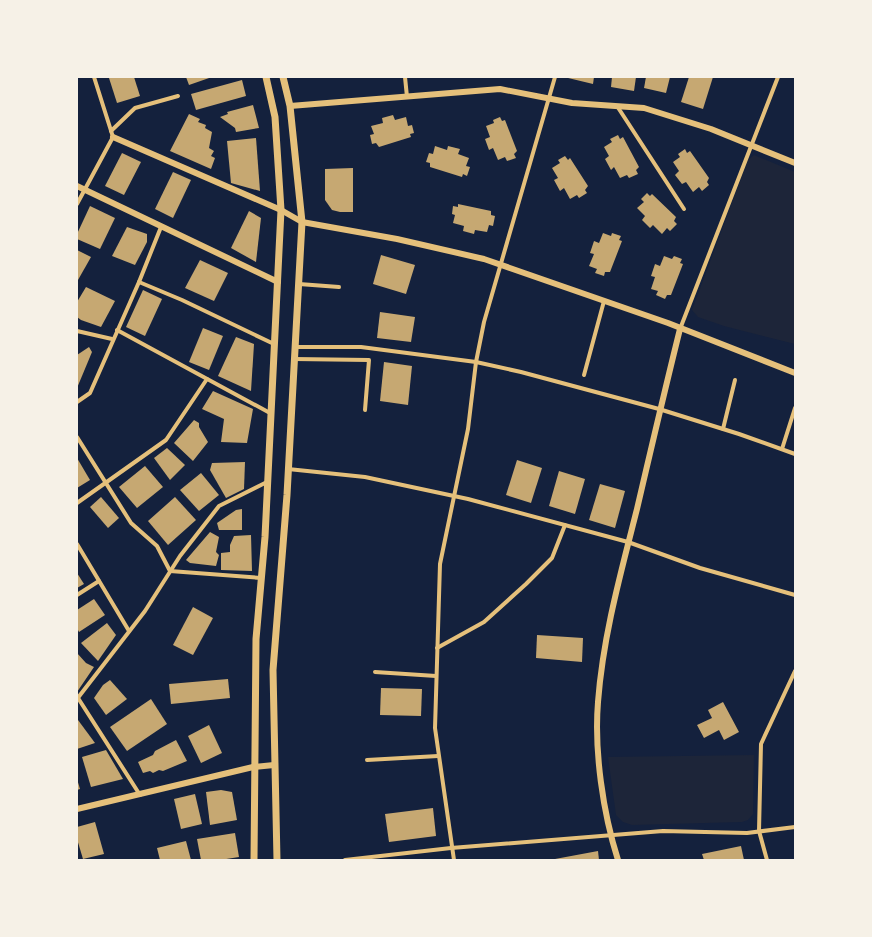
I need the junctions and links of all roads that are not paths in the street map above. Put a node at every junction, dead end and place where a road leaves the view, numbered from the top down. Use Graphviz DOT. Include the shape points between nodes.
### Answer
graph roads {
  1 [pos="94,77"];
  2 [pos="266,77"];
  3 [pos="282,77"];
  4 [pos="406,77"];
  5 [pos="555,77"];
  6 [pos="778,77"];
  7 [pos="178,96"];
  8 [pos="407,97"];
  9 [pos="550,99"];
  10 [pos="290,106"];
  11 [pos="617,106"];
  12 [pos="112,134"];
  13 [pos="752,145"];
  14 [pos="795,163"];
  15 [pos="77,186"];
  16 [pos="86,190"];
  17 [pos="77,204"];
  18 [pos="684,209"];
  19 [pos="281,210"];
  20 [pos="302,222"];
  21 [pos="161,227"];
  22 [pos="500,265"];
  23 [pos="139,282"];
  24 [pos="278,282"];
  25 [pos="299,284"];
  26 [pos="338,288"];
  27 [pos="604,301"];
  28 [pos="680,329"];
  29 [pos="117,330"];
  30 [pos="77,331"];
  31 [pos="112,339"];
  32 [pos="274,344"];
  33 [pos="295,347"];
  34 [pos="294,360"];
  35 [pos="476,362"];
  36 [pos="795,373"];
  37 [pos="584,375"];
  38 [pos="207,379"];
  39 [pos="735,380"];
  40 [pos="77,402"];
  41 [pos="795,408"];
  42 [pos="659,409"];
  43 [pos="365,410"];
  44 [pos="270,413"];
  45 [pos="724,429"];
  46 [pos="77,437"];
  47 [pos="782,449"];
  48 [pos="795,454"];
  49 [pos="288,469"];
  50 [pos="267,482"];
  51 [pos="106,483"];
  52 [pos="454,496"];
  53 [pos="77,503"];
  54 [pos="565,525"];
  55 [pos="628,542"];
  56 [pos="77,544"];
  57 [pos="170,571"];
  58 [pos="261,578"];
  59 [pos="99,581"];
  60 [pos="77,595"];
  61 [pos="795,595"];
  62 [pos="129,631"];
  63 [pos="436,648"];
  64 [pos="795,671"];
  65 [pos="375,672"];
  66 [pos="436,676"];
  67 [pos="78,698"];
  68 [pos="438,756"];
  69 [pos="367,760"];
  70 [pos="274,765"];
  71 [pos="253,767"];
  72 [pos="140,795"];
  73 [pos="77,809"];
  74 [pos="795,827"];
  75 [pos="759,831"];
  76 [pos="610,837"];
  77 [pos="451,848"];
  78 [pos="369,858"];
  79 [pos="253,860"];
  80 [pos="277,860"];
  81 [pos="345,860"];
  82 [pos="454,860"];
  83 [pos="618,860"];
  84 [pos="767,860"];
  1 -- 12 [label="street"];
  2 -- 19 [label="main road" via="276,117"];
  3 -- 10 [label="main road"];
  4 -- 8 [label="street"];
  5 -- 9 [label="street"];
  6 -- 13 [label="street"];
  7 -- 12 [label="street" via="135,108"];
  8 -- 9 [label="street" via="500,89"];
  8 -- 10 [label="street"];
  9 -- 11 [label="street"];
  9 -- 22 [label="street"];
  10 -- 20 [label="main road"];
  11 -- 13 [label="street" via="644,108 711,128"];
  11 -- 18 [label="street"];
  12 -- 16 [label="street"];
  12 -- 19 [label="street"];
  13 -- 14 [label="street"];
  13 -- 28 [label="street"];
  15 -- 16 [label="street"];
  16 -- 17 [label="street"];
  16 -- 21 [label="street"];
  19 -- 20 [label="street"];
  19 -- 24 [label="main road"];
  20 -- 22 [label="street" via="397,239"];
  20 -- 25 [label="main road"];
  21 -- 23 [label="street"];
  21 -- 24 [label="street"];
  22 -- 27 [label="street"];
  22 -- 35 [label="street"];
  23 -- 29 [label="street"];
  23 -- 32 [label="street"];
  24 -- 32 [label="main road"];
  25 -- 26 [label="street"];
  25 -- 33 [label="main road"];
  27 -- 28 [label="street"];
  27 -- 37 [label="street"];
  28 -- 36 [label="street"];
  28 -- 42 [label="street"];
  29 -- 31 [label="street"];
  29 -- 38 [label="street"];
  30 -- 31 [label="street"];
  31 -- 40 [label="street" via="90,393"];
  32 -- 44 [label="main road"];
  33 -- 34 [label="main road"];
  33 -- 35 [label="street" via="361,347"];
  34 -- 43 [label="street" via="369,360"];
  34 -- 49 [label="main road"];
  35 -- 42 [label="street"];
  35 -- 52 [label="street" via="468,429"];
  38 -- 44 [label="street"];
  38 -- 51 [label="street" via="166,440"];
  39 -- 45 [label="street"];
  41 -- 47 [label="street"];
  42 -- 45 [label="street"];
  42 -- 55 [label="street"];
  44 -- 50 [label="main road"];
  45 -- 47 [label="street"];
  46 -- 51 [label="street"];
  47 -- 48 [label="street"];
  49 -- 52 [label="street" via="365,477"];
  49 -- 70 [label="main road" via="273,670"];
  50 -- 57 [label="street" via="219,506"];
  50 -- 58 [label="main road"];
  51 -- 53 [label="street"];
  51 -- 57 [label="street" via="131,523 157,546"];
  52 -- 54 [label="street"];
  52 -- 63 [label="street" via="440,564"];
  54 -- 55 [label="street"];
  54 -- 63 [label="street" via="552,558 526,584 484,622"];
  55 -- 61 [label="street" via="700,568"];
  55 -- 76 [label="street" via="609,623 598,701 597,747"];
  56 -- 59 [label="street"];
  57 -- 58 [label="street"];
  57 -- 62 [label="street"];
  58 -- 71 [label="main road" via="256,639"];
  59 -- 60 [label="street"];
  59 -- 62 [label="street"];
  62 -- 67 [label="street"];
  63 -- 66 [label="street"];
  64 -- 75 [label="street" via="761,744"];
  65 -- 66 [label="street"];
  66 -- 68 [label="street" via="435,728"];
  67 -- 72 [label="street"];
  68 -- 69 [label="street"];
  68 -- 77 [label="street"];
  70 -- 71 [label="street"];
  70 -- 80 [label="main road"];
  71 -- 72 [label="street"];
  71 -- 79 [label="main road"];
  72 -- 73 [label="street"];
  74 -- 75 [label="street"];
  75 -- 76 [label="street" via="663,832"];
  75 -- 84 [label="street"];
  76 -- 77 [label="street"];
  76 -- 83 [label="street"];
  77 -- 78 [label="street"];
  77 -- 82 [label="street"];
  78 -- 81 [label="street"];
}
